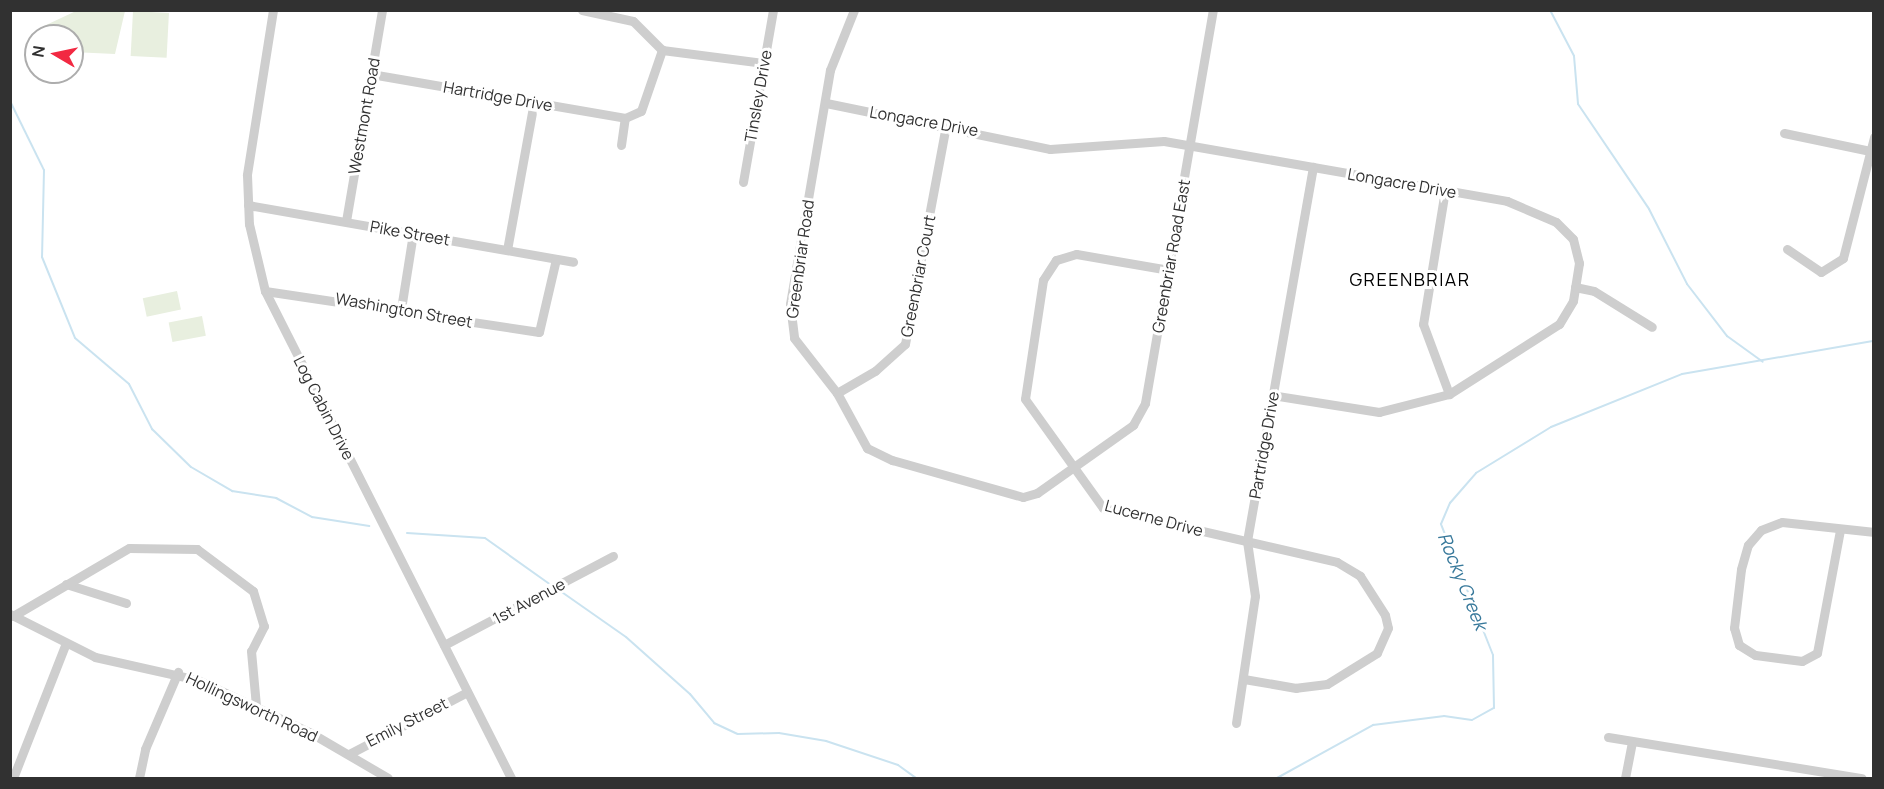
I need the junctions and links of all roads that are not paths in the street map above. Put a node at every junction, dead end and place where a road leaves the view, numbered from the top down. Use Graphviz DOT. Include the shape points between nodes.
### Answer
graph roads {
  1 [pos="273,10"];
  2 [pos="382,10"];
  3 [pos="582,10"];
  4 [pos="773,10"];
  5 [pos="854,10"];
  6 [pos="1213,10"];
  7 [pos="662,50"];
  8 [pos="764,63"];
  9 [pos="371,74"];
  10 [pos="534,102"];
  11 [pos="826,103"];
  12 [pos="626,118"];
  13 [pos="946,124"];
  14 [pos="1784,133"];
  15 [pos="1874,137"];
  16 [pos="621,145"];
  17 [pos="1191,145"];
  18 [pos="1870,151"];
  19 [pos="1313,167"];
  20 [pos="743,182"];
  21 [pos="1445,190"];
  22 [pos="248,205"];
  23 [pos="346,221"];
  24 [pos="413,233"];
  25 [pos="1787,249"];
  26 [pos="507,250"];
  27 [pos="556,259"];
  28 [pos="573,262"];
  29 [pos="1169,270"];
  30 [pos="1575,287"];
  31 [pos="265,291"];
  32 [pos="401,309"];
  33 [pos="1652,327"];
  34 [pos="837,393"];
  35 [pos="1449,394"];
  36 [pos="1272,395"];
  37 [pos="1072,469"];
  38 [pos="1840,530"];
  39 [pos="1874,532"];
  40 [pos="1247,540"];
  41 [pos="613,556"];
  42 [pos="66,584"];
  43 [pos="126,603"];
  44 [pos="12,615"];
  45 [pos="65,645"];
  46 [pos="444,645"];
  47 [pos="178,672"];
  48 [pos="1244,679"];
  49 [pos="467,692"];
  50 [pos="256,706"];
  51 [pos="1236,723"];
  52 [pos="1608,737"];
  53 [pos="1632,742"];
  54 [pos="349,754"];
  55 [pos="1797,767"];
  56 [pos="13,778"];
  57 [pos="140,778"];
  58 [pos="388,778"];
  59 [pos="511,778"];
  60 [pos="1625,778"];
  61 [pos="1795,778"];
  62 [pos="1862,778"];
  1 -- 22 [label="street, Log Cabin Drive" via="248,158"];
  2 -- 9 [label="street, Westmont Road"];
  3 -- 7 [label="street" via="633,21"];
  4 -- 8 [label="street, Tinsley Drive"];
  5 -- 11 [label="street, Greenbriar Road" via="836,50"];
  6 -- 17 [label="street, Greenbriar Road East"];
  7 -- 8 [label="street"];
  7 -- 12 [label="street" via="641,111"];
  8 -- 20 [label="street, Tinsley Drive"];
  9 -- 10 [label="street, Hartridge Drive"];
  9 -- 23 [label="street, Westmont Road"];
  10 -- 12 [label="street, Hartridge Drive"];
  10 -- 26 [label="street"];
  11 -- 13 [label="street, Longacre Drive"];
  11 -- 34 [label="street, Greenbriar Road" via="790,328 806,360"];
  12 -- 16 [label="street"];
  13 -- 17 [label="street, Longacre Drive" via="1065,150 1152,139"];
  13 -- 34 [label="street, Greenbriar Court" via="904,344 875,371"];
  14 -- 18 [label="street"];
  15 -- 18 [label="street"];
  17 -- 19 [label="street, Longacre Drive"];
  17 -- 29 [label="street, Greenbriar Road East"];
  18 -- 25 [label="street" via="1847,249 1836,267 1811,271"];
  19 -- 21 [label="street, Longacre Drive"];
  19 -- 36 [label="street, Partridge Drive"];
  21 -- 30 [label="street, Longacre Drive" via="1507,201 1561,224 1577,249"];
  21 -- 35 [label="street" via="1423,324"];
  22 -- 23 [label="street, Pike Street"];
  22 -- 31 [label="street, Log Cabin Drive"];
  23 -- 24 [label="street, Pike Street"];
  24 -- 26 [label="street, Pike Street"];
  24 -- 32 [label="street"];
  26 -- 27 [label="street, Pike Street"];
  27 -- 28 [label="street, Pike Street"];
  27 -- 32 [label="street, Washington Street" via="542,329"];
  29 -- 37 [label="street, Greenbriar Road East" via="1140,415"];
  29 -- 37 [label="street, Lucerne Drive" via="1076,254 1056,260 1045,273 1024,399"];
  30 -- 33 [label="street" via="1594,291"];
  30 -- 35 [label="street, Longacre Drive" via="1570,310 1559,324"];
  31 -- 32 [label="street, Washington Street"];
  31 -- 46 [label="street, Log Cabin Drive"];
  34 -- 37 [label="street, Greenbriar Road" via="867,448 892,460 1023,497"];
  35 -- 36 [label="street, Longacre Drive" via="1379,412"];
  36 -- 40 [label="street, Partridge Drive"];
  37 -- 40 [label="street, Lucerne Drive" via="1103,508"];
  38 -- 38 [label="street" via="1782,522 1761,530 1748,545 1742,569 1734,628 1739,645 1755,655 1802,661 1817,653"];
  38 -- 39 [label="street"];
  40 -- 48 [label="street, Partridge Drive" via="1255,596"];
  40 -- 48 [label="street, Lucerne Drive" via="1352,570 1375,598 1388,628 1377,652 1327,684 1296,688"];
  41 -- 46 [label="street, 1st Avenue"];
  42 -- 43 [label="street"];
  42 -- 44 [label="street"];
  42 -- 50 [label="street" via="129,548 197,549 253,591 264,626 251,651"];
  44 -- 45 [label="street, Hollingsworth Road"];
  45 -- 47 [label="street, Hollingsworth Road" via="95,657"];
  45 -- 56 [label="street"];
  46 -- 49 [label="street, Log Cabin Drive"];
  47 -- 50 [label="street, Hollingsworth Road"];
  47 -- 57 [label="street" via="145,749"];
  48 -- 51 [label="street, Partridge Drive"];
  49 -- 54 [label="street, Emily Street"];
  49 -- 59 [label="street, Log Cabin Drive"];
  50 -- 54 [label="street, Hollingsworth Road"];
  52 -- 53 [label="street"];
  53 -- 55 [label="street"];
  53 -- 60 [label="street"];
  54 -- 58 [label="street, Hollingsworth Road"];
  55 -- 61 [label="street"];
  55 -- 62 [label="street"];
}
